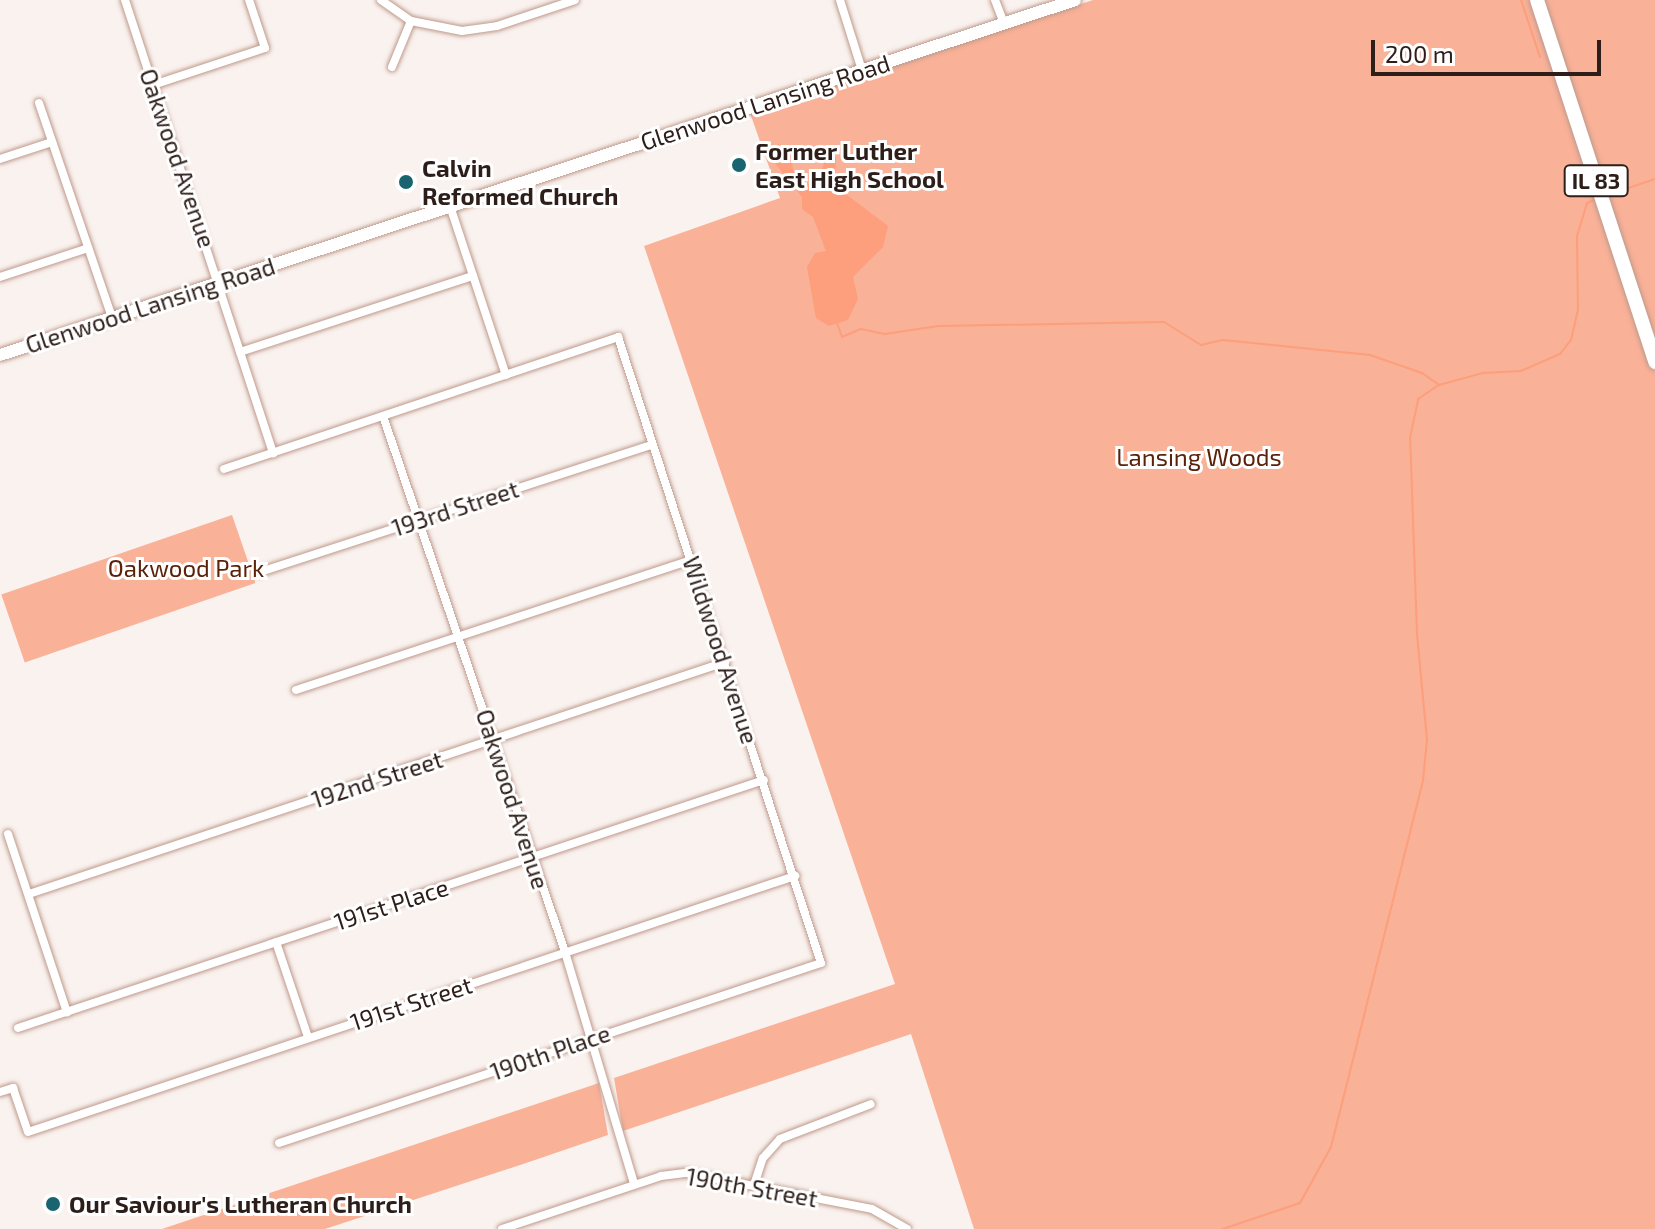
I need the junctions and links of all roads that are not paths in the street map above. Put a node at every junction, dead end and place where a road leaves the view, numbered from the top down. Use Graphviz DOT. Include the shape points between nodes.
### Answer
graph roads {
  1 [pos="125,0"];
  2 [pos="249,0"];
  3 [pos="381,0"];
  4 [pos="575,0"];
  5 [pos="853,0"];
  6 [pos="995,0"];
  7 [pos="1075,0"];
  8 [pos="1537,0"];
  9 [pos="840,2"];
  10 [pos="411,21"];
  11 [pos="1004,24"];
  12 [pos="392,67"];
  13 [pos="862,70"];
  14 [pos="153,85"];
  15 [pos="39,103"];
  16 [pos="52,142"];
  17 [pos="0,159"];
  18 [pos="450,206"];
  19 [pos="88,248"];
  20 [pos="473,276"];
  21 [pos="0,277"];
  22 [pos="220,282"];
  23 [pos="112,318"];
  24 [pos="240,352"];
  25 [pos="0,355"];
  26 [pos="1655,362"];
  27 [pos="506,375"];
  28 [pos="383,416"];
  29 [pos="653,444"];
  30 [pos="273,453"];
  31 [pos="224,469"];
  32 [pos="419,520"];
  33 [pos="691,560"];
  34 [pos="257,573"];
  35 [pos="459,637"];
  36 [pos="725,662"];
  37 [pos="296,690"];
  38 [pos="494,740"];
  39 [pos="764,780"];
  40 [pos="8,834"];
  41 [pos="531,859"];
  42 [pos="795,876"];
  43 [pos="29,894"];
  44 [pos="276,942"];
  45 [pos="565,952"];
  46 [pos="821,963"];
  47 [pos="67,1012"];
  48 [pos="18,1028"];
  49 [pos="308,1037"];
  50 [pos="591,1038"];
  51 [pos="0,1092"];
  52 [pos="871,1104"];
  53 [pos="279,1143"];
  54 [pos="634,1184"];
  55 [pos="754,1185"];
  56 [pos="531,1224"];
  57 [pos="502,1229"];
  58 [pos="907,1229"];
  1 -- 14 [label="street, Oakwood Avenue"];
  2 -- 14 [label="street" via="265,48"];
  3 -- 10 [label="street"];
  4 -- 10 [label="street" via="473,31 445,31"];
  5 -- 9 [label="street"];
  6 -- 11 [label="street"];
  7 -- 11 [label="main road, Glenwood Lansing Road"];
  8 -- 26 [label="main road, IL 83"];
  9 -- 13 [label="street"];
  10 -- 12 [label="street"];
  11 -- 13 [label="main road, Glenwood Lansing Road"];
  13 -- 18 [label="main road, Glenwood Lansing Road"];
  14 -- 22 [label="street, Oakwood Avenue"];
  15 -- 16 [label="street"];
  16 -- 17 [label="street"];
  16 -- 19 [label="street"];
  18 -- 20 [label="street"];
  18 -- 22 [label="main road, Glenwood Lansing Road"];
  19 -- 21 [label="street"];
  19 -- 23 [label="street"];
  20 -- 24 [label="street"];
  20 -- 27 [label="street"];
  22 -- 23 [label="main road, Glenwood Lansing Road"];
  22 -- 24 [label="street, Oakwood Avenue"];
  23 -- 25 [label="main road, Glenwood Lansing Road"];
  24 -- 30 [label="street, Oakwood Avenue"];
  27 -- 28 [label="street"];
  27 -- 29 [label="street, Wildwood Avenue" via="618,337"];
  28 -- 30 [label="street"];
  28 -- 32 [label="street, Oakwood Avenue"];
  29 -- 32 [label="street, 193rd Street"];
  29 -- 33 [label="street, Wildwood Avenue"];
  30 -- 31 [label="street"];
  32 -- 34 [label="street, 193rd Street"];
  32 -- 35 [label="street, Oakwood Avenue"];
  33 -- 35 [label="street"];
  33 -- 36 [label="street, Wildwood Avenue"];
  35 -- 37 [label="street"];
  35 -- 38 [label="street, Oakwood Avenue"];
  36 -- 38 [label="street, 192nd Street"];
  36 -- 39 [label="street, Wildwood Avenue"];
  38 -- 41 [label="street, Oakwood Avenue"];
  38 -- 43 [label="street, 192nd Street"];
  39 -- 41 [label="street, 191st Place"];
  39 -- 42 [label="street, Wildwood Avenue"];
  40 -- 43 [label="street"];
  41 -- 44 [label="street, 191st Place"];
  41 -- 45 [label="street, Oakwood Avenue"];
  42 -- 45 [label="street, 191st Street"];
  42 -- 46 [label="street, Wildwood Avenue"];
  43 -- 47 [label="street"];
  44 -- 47 [label="street, 191st Place"];
  44 -- 49 [label="street"];
  45 -- 49 [label="street, 191st Street"];
  45 -- 50 [label="street, Oakwood Avenue"];
  46 -- 50 [label="street, 190th Place"];
  47 -- 48 [label="street, 191st Place"];
  49 -- 51 [label="street, 191st Street" via="28,1132 13,1088"];
  50 -- 53 [label="street, 190th Place"];
  50 -- 54 [label="street, Oakwood Avenue"];
  52 -- 55 [label="street" via="780,1139 763,1158"];
  54 -- 55 [label="street, 190th Street" via="687,1173"];
  54 -- 56 [label="street, 190th Street"];
  55 -- 58 [label="street, 190th Street" via="882,1211"];
  56 -- 57 [label="street, 190th Street"];
}
